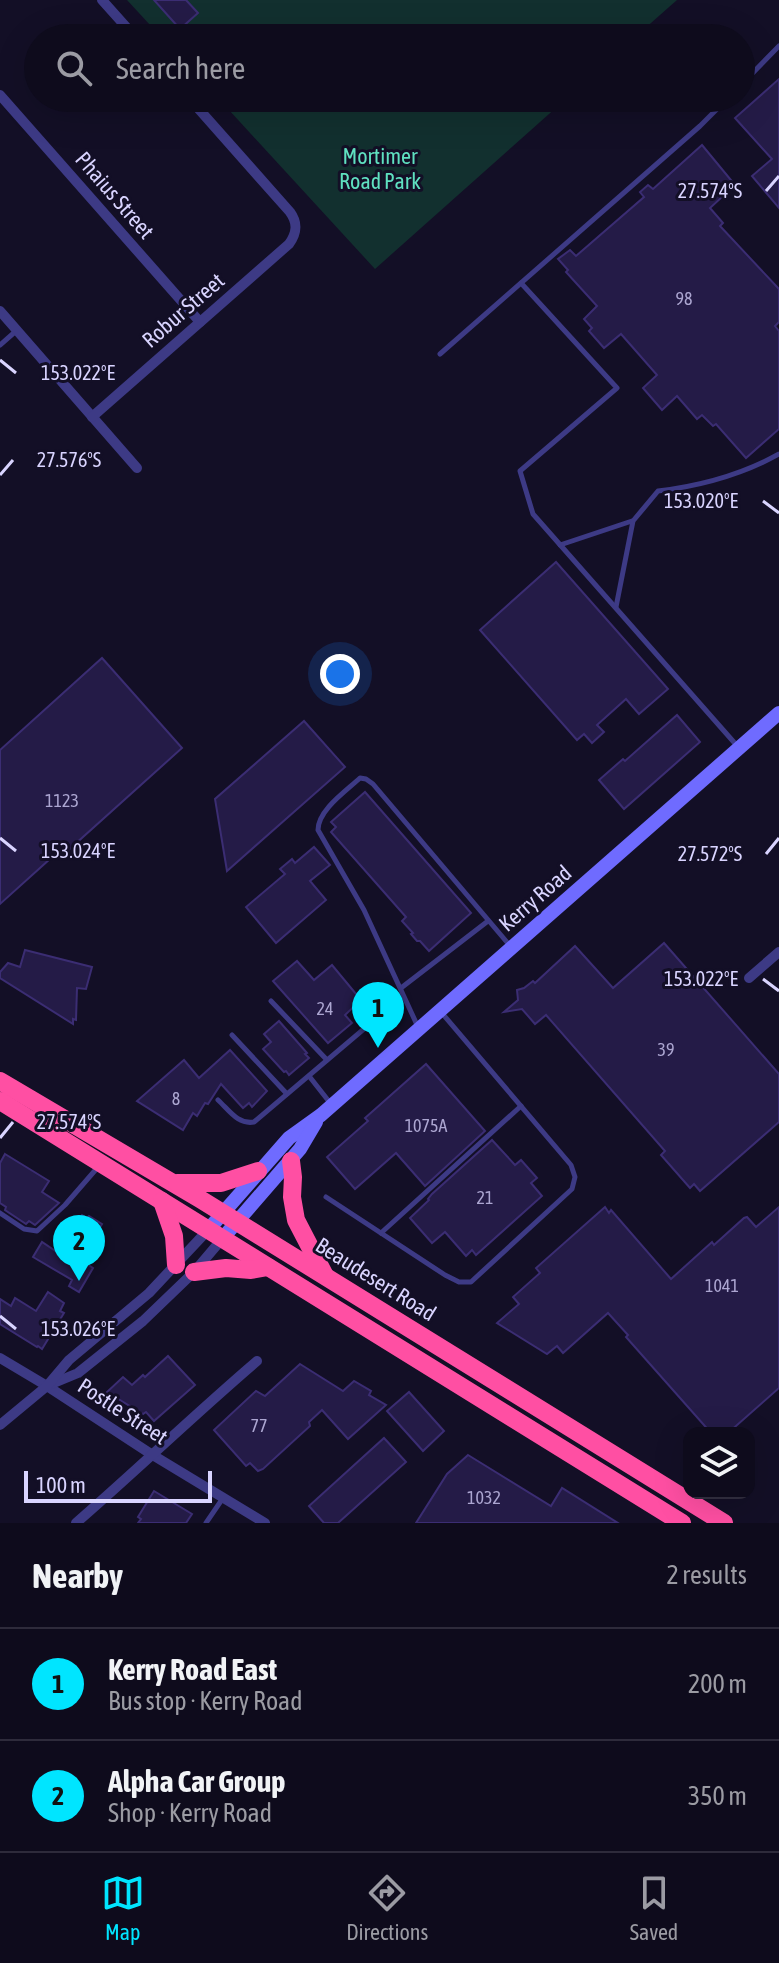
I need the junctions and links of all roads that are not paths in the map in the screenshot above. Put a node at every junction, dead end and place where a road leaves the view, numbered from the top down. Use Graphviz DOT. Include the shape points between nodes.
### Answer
graph roads {
  1 [pos="102,0"];
  2 [pos="123,24"];
  3 [pos="779,46"];
  4 [pos="755,71"];
  5 [pos="0,95"];
  6 [pos="201,112"];
  7 [pos="714,112"];
  8 [pos="521,283"];
  9 [pos="0,311"];
  10 [pos="200,322"];
  11 [pos="17,330"];
  12 [pos="0,345"];
  13 [pos="440,354"];
  14 [pos="92,417"];
  15 [pos="779,454"];
  16 [pos="137,468"];
  17 [pos="633,521"];
  18 [pos="560,545"];
  19 [pos="616,608"];
  20 [pos="779,713"];
  21 [pos="739,748"];
  22 [pos="488,921"];
  23 [pos="512,948"];
  24 [pos="779,952"];
  25 [pos="749,978"];
  26 [pos="401,988"];
  27 [pos="271,1001"];
  28 [pos="440,1011"];
  29 [pos="378,1017"];
  30 [pos="419,1029"];
  31 [pos="232,1035"];
  32 [pos="327,1060"];
  33 [pos="309,1076"];
  34 [pos="0,1081"];
  35 [pos="287,1094"];
  36 [pos="218,1100"];
  37 [pos="0,1101"];
  38 [pos="521,1106"];
  39 [pos="326,1110"];
  40 [pos="291,1161"];
  41 [pos="101,1164"];
  42 [pos="258,1171"];
  43 [pos="174,1183"];
  44 [pos="326,1197"];
  45 [pos="162,1201"];
  46 [pos="0,1213"];
  47 [pos="230,1218"];
  48 [pos="381,1233"];
  49 [pos="215,1234"];
  50 [pos="176,1265"];
  51 [pos="268,1267"];
  52 [pos="194,1272"];
  53 [pos="325,1275"];
  54 [pos="0,1358"];
  55 [pos="257,1361"];
  56 [pos="47,1386"];
  57 [pos="0,1425"];
  58 [pos="151,1454"];
  59 [pos="223,1498"];
  60 [pos="76,1523"];
  61 [pos="206,1523"];
  62 [pos="265,1523"];
  63 [pos="682,1523"];
  64 [pos="724,1523"];
  1 -- 2 [label="street"];
  3 -- 4 [label="lane"];
  5 -- 10 [label="street, Phaius Street"];
  6 -- 10 [label="street, Robur Street" via="290,212 296,229 289,244"];
  7 -- 8 [label="lane"];
  8 -- 13 [label="lane"];
  8 -- 18 [label="lane" via="617,388 520,471 533,514"];
  9 -- 11 [label="street"];
  10 -- 14 [label="street, Robur Street"];
  11 -- 12 [label="lane"];
  11 -- 14 [label="street"];
  14 -- 16 [label="street"];
  15 -- 17 [label="lane" via="729,475 658,491"];
  17 -- 18 [label="lane"];
  17 -- 19 [label="lane"];
  18 -- 19 [label="lane"];
  19 -- 21 [label="lane"];
  20 -- 21 [label="street, Kerry Road"];
  21 -- 23 [label="street, Kerry Road"];
  22 -- 23 [label="lane"];
  22 -- 26 [label="lane"];
  22 -- 26 [label="lane" via="373,784 360,778 323,813 318,830"];
  23 -- 28 [label="street, Kerry Road"];
  24 -- 25 [label="street"];
  26 -- 30 [label="lane"];
  27 -- 32 [label="lane"];
  28 -- 30 [label="street, Kerry Road"];
  28 -- 38 [label="lane"];
  29 -- 32 [label="lane"];
  30 -- 39 [label="street, Kerry Road"];
  31 -- 35 [label="lane"];
  32 -- 33 [label="lane"];
  33 -- 35 [label="lane"];
  33 -- 39 [label="lane"];
  34 -- 43 [label="highway, Beaudesert Road"];
  35 -- 36 [label="lane" via="246,1123"];
  37 -- 41 [label="highway"];
  38 -- 48 [label="lane"];
  38 -- 48 [label="lane" via="571,1165 572,1189 471,1282 445,1275"];
  39 -- 40 [label="street, Kerry Road"];
  39 -- 42 [label="street, Kerry Road"];
  40 -- 47 [label="street, Kerry Road"];
  40 -- 53 [label="highway" via="296,1220"];
  41 -- 45 [label="highway"];
  41 -- 46 [label="lane" via="37,1231"];
  42 -- 43 [label="highway" via="221,1183"];
  42 -- 47 [label="street, Kerry Road"];
  43 -- 47 [label="highway, Beaudesert Road"];
  44 -- 48 [label="lane"];
  45 -- 49 [label="highway"];
  45 -- 50 [label="highway" via="174,1236"];
  47 -- 49 [label="street, Kerry Road"];
  47 -- 53 [label="highway, Beaudesert Road"];
  49 -- 50 [label="street, Kerry Road"];
  49 -- 51 [label="highway"];
  49 -- 52 [label="street, Kerry Road"];
  50 -- 56 [label="street, Kerry Road"];
  51 -- 52 [label="highway"];
  51 -- 63 [label="highway"];
  52 -- 56 [label="street, Kerry Road" via="78,1373"];
  53 -- 64 [label="highway, Beaudesert Road"];
  54 -- 56 [label="street, Postle Street"];
  55 -- 58 [label="street"];
  56 -- 57 [label="street, Kerry Road"];
  56 -- 58 [label="street, Postle Street"];
  58 -- 59 [label="street, Postle Street"];
  58 -- 60 [label="street"];
  59 -- 61 [label="lane"];
  59 -- 62 [label="street, Postle Street"];
}
